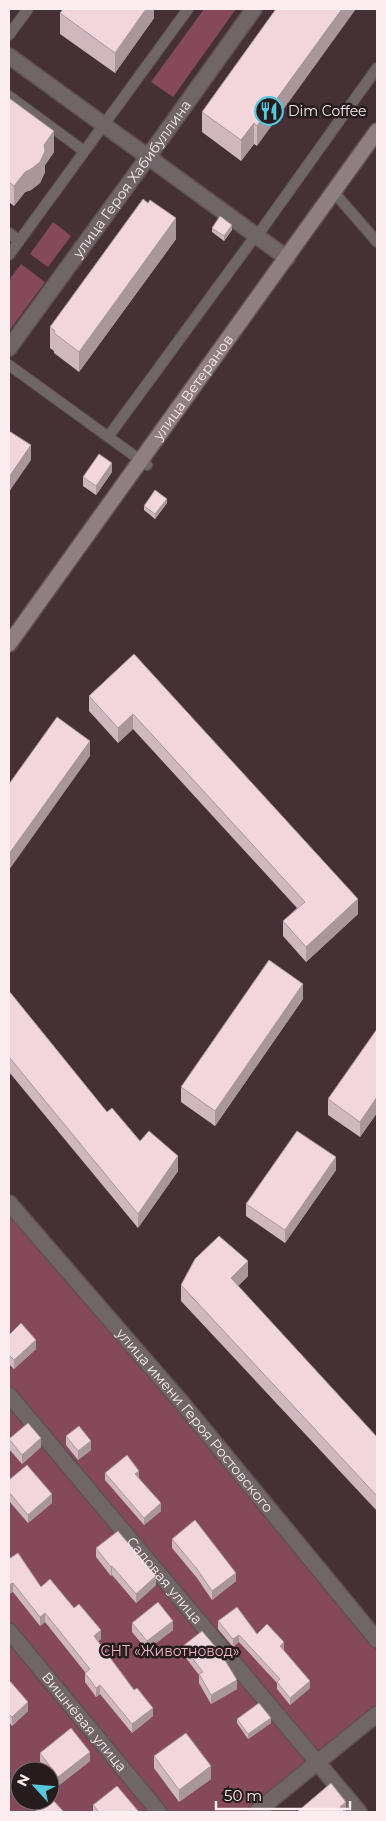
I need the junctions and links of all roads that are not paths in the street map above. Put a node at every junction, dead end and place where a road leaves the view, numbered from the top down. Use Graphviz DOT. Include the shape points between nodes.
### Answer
graph roads {
  1 [pos="28,9"];
  2 [pos="188,9"];
  3 [pos="254,9"];
  4 [pos="9,35"];
  5 [pos="9,56"];
  6 [pos="377,68"];
  7 [pos="9,96"];
  8 [pos="103,125"];
  9 [pos="377,131"];
  10 [pos="377,144"];
  11 [pos="84,151"];
  12 [pos="148,157"];
  13 [pos="339,198"];
  14 [pos="9,233"];
  15 [pos="256,235"];
  16 [pos="19,241"];
  17 [pos="377,242"];
  18 [pos="9,255"];
  19 [pos="287,258"];
  20 [pos="9,348"];
  21 [pos="9,365"];
  22 [pos="108,437"];
  23 [pos="144,463"];
  24 [pos="9,644"];
  25 [pos="9,656"];
  26 [pos="9,1203"];
  27 [pos="9,1394"];
  28 [pos="9,1631"];
  29 [pos="377,1640"];
  30 [pos="377,1714"];
  31 [pos="317,1762"];
  32 [pos="159,1812"];
  33 [pos="256,1812"];
  34 [pos="360,1812"];
  1 -- 4 [label="lane"];
  2 -- 8 [label="lane"];
  3 -- 12 [label="street, улица Героя Хабибуллина"];
  5 -- 8 [label="street"];
  6 -- 15 [label="lane"];
  7 -- 11 [label="lane"];
  8 -- 11 [label="lane"];
  8 -- 12 [label="street"];
  9 -- 19 [label="street, улица Ветеранов"];
  10 -- 13 [label="street, улица Ветеранов"];
  11 -- 16 [label="lane"];
  12 -- 15 [label="street"];
  12 -- 20 [label="street, улица Героя Хабибуллина"];
  13 -- 17 [label="lane"];
  13 -- 23 [label="street, улица Ветеранов"];
  14 -- 16 [label="lane"];
  15 -- 19 [label="street"];
  15 -- 22 [label="lane"];
  16 -- 18 [label="lane"];
  19 -- 23 [label="street, улица Ветеранов"];
  21 -- 22 [label="lane"];
  22 -- 23 [label="lane"];
  23 -- 24 [label="street, улица Ветеранов"];
  23 -- 25 [label="street, улица Ветеранов"];
  26 -- 29 [label="street, улица имени Героя Ростовского" via="182,1403"];
  27 -- 31 [label="street, Садовая улица"];
  28 -- 32 [label="street, Вишнёвая улица"];
  30 -- 31 [label="street"];
  31 -- 33 [label="street"];
  31 -- 34 [label="street, Садовая улица"];
}
